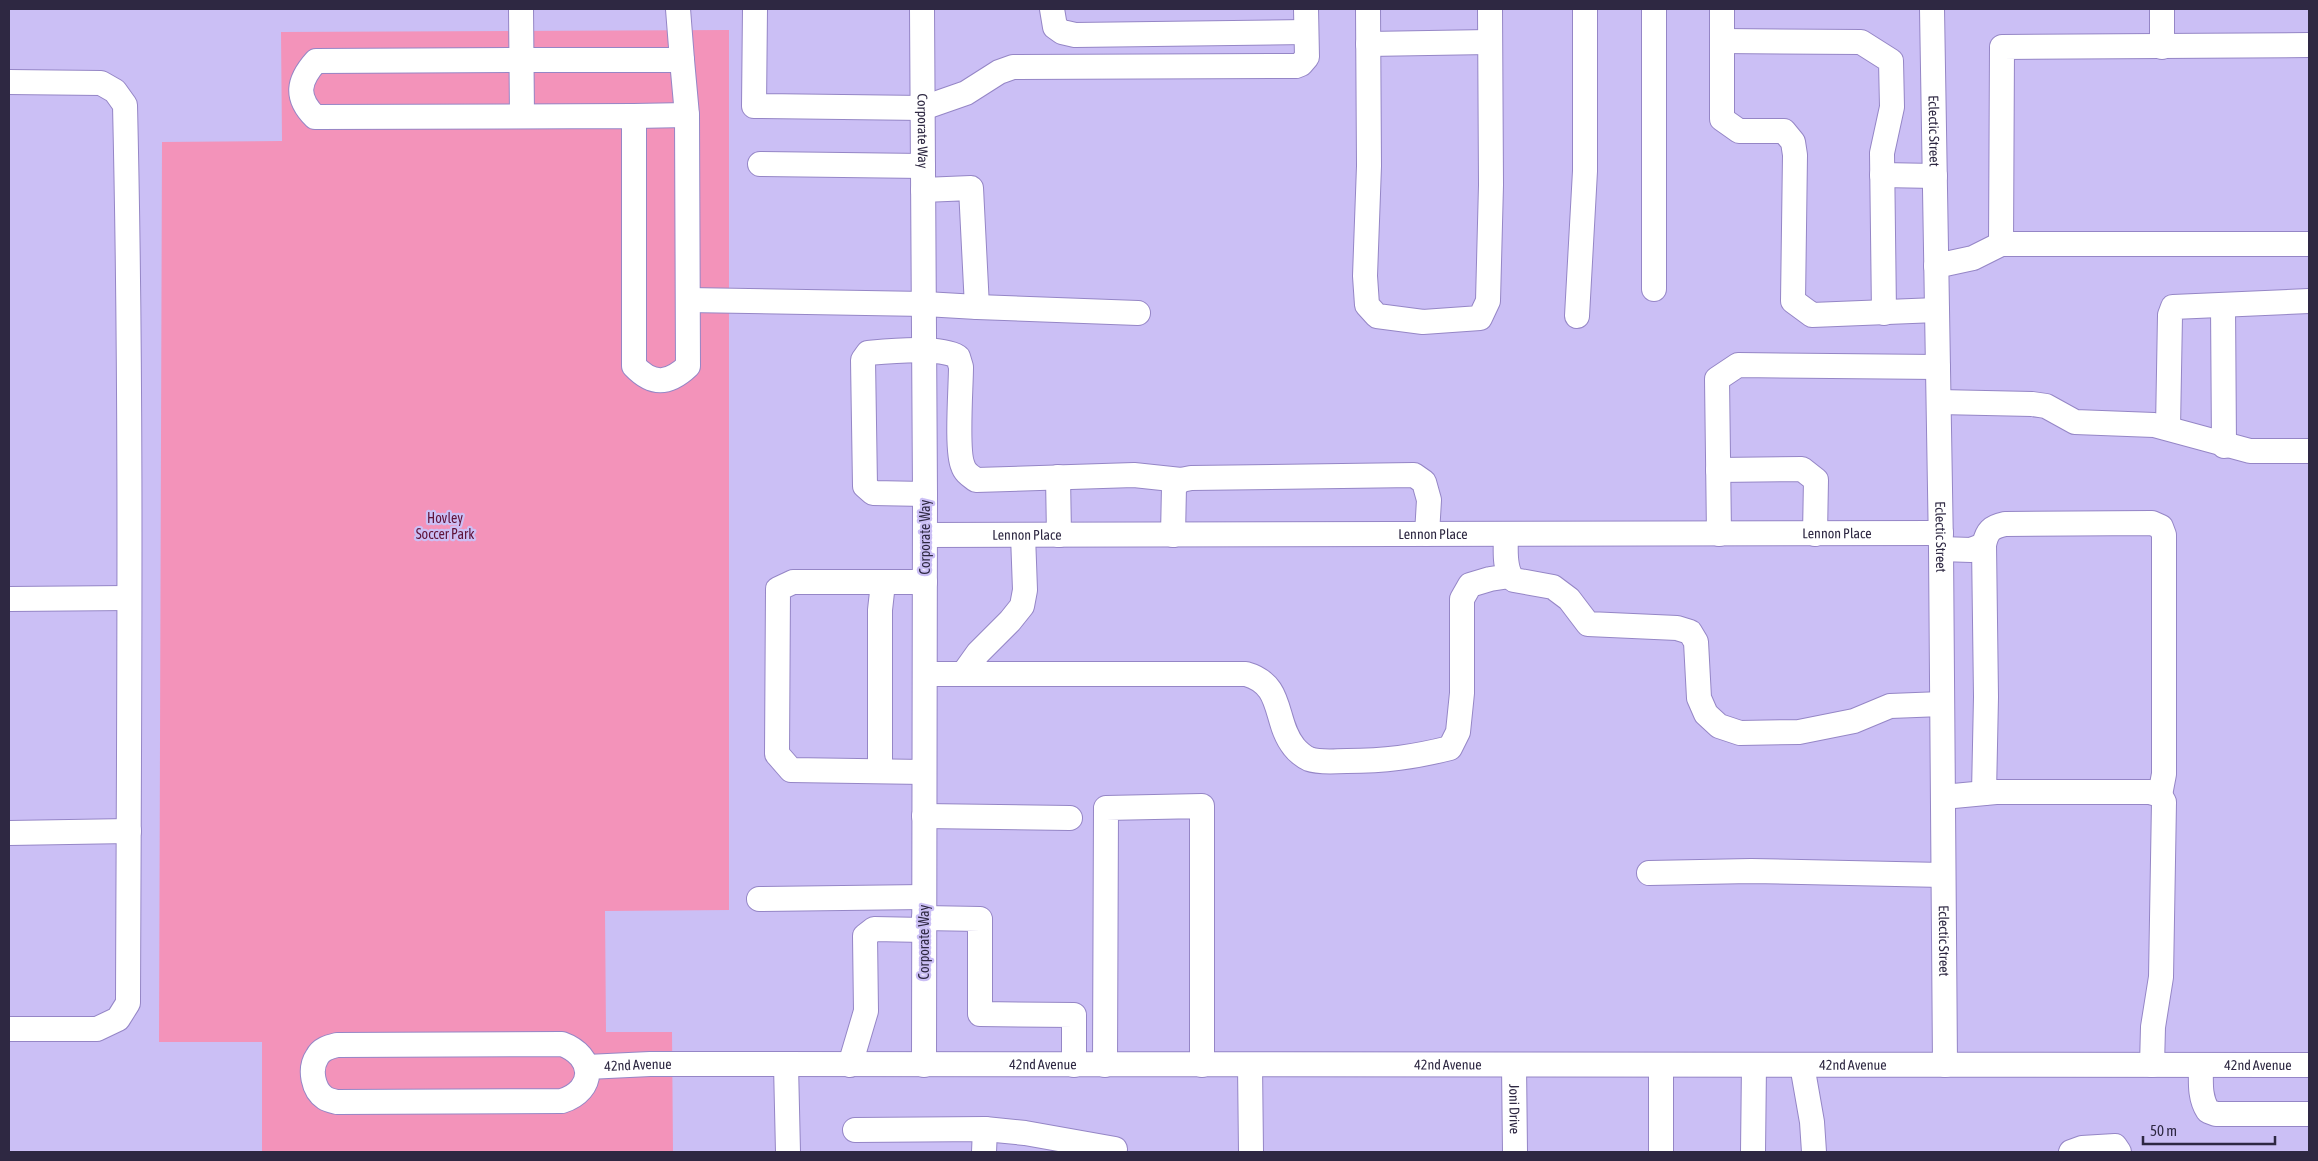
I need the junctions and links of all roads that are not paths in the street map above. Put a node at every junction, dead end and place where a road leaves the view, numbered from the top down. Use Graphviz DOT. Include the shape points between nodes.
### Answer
graph roads {
  1 [pos="521,9"];
  2 [pos="678,9"];
  3 [pos="754,9"];
  4 [pos="922,9"];
  5 [pos="1052,9"];
  6 [pos="1368,9"];
  7 [pos="1490,9"];
  8 [pos="1585,9"];
  9 [pos="1654,9"];
  10 [pos="1722,9"];
  11 [pos="1932,9"];
  12 [pos="2162,9"];
  13 [pos="1306,20"];
  14 [pos="1722,41"];
  15 [pos="1490,42"];
  16 [pos="1368,44"];
  17 [pos="2309,45"];
  18 [pos="2162,47"];
  19 [pos="522,60"];
  20 [pos="682,60"];
  21 [pos="9,82"];
  22 [pos="922,108"];
  23 [pos="687,115"];
  24 [pos="522,116"];
  25 [pos="634,116"];
  26 [pos="760,164"];
  27 [pos="923,166"];
  28 [pos="1882,175"];
  29 [pos="1935,176"];
  30 [pos="923,190"];
  31 [pos="2001,244"];
  32 [pos="2309,244"];
  33 [pos="1936,266"];
  34 [pos="1654,289"];
  35 [pos="688,300"];
  36 [pos="2309,302"];
  37 [pos="924,304"];
  38 [pos="2223,305"];
  39 [pos="977,307"];
  40 [pos="1937,310"];
  41 [pos="1138,312"];
  42 [pos="1884,313"];
  43 [pos="1577,316"];
  44 [pos="925,351"];
  45 [pos="1938,367"];
  46 [pos="1939,402"];
  47 [pos="2168,428"];
  48 [pos="2224,446"];
  49 [pos="2309,452"];
  50 [pos="1718,470"];
  51 [pos="1058,477"];
  52 [pos="1181,480"];
  53 [pos="925,494"];
  54 [pos="1173,534"];
  55 [pos="1427,534"];
  56 [pos="1506,534"];
  57 [pos="1719,534"];
  58 [pos="1815,534"];
  59 [pos="925,535"];
  60 [pos="1023,535"];
  61 [pos="1059,535"];
  62 [pos="1941,541"];
  63 [pos="1984,544"];
  64 [pos="1510,576"];
  65 [pos="925,582"];
  66 [pos="883,583"];
  67 [pos="130,598"];
  68 [pos="9,599"];
  69 [pos="925,674"];
  70 [pos="963,674"];
  71 [pos="1942,704"];
  72 [pos="880,771"];
  73 [pos="924,772"];
  74 [pos="1984,793"];
  75 [pos="2160,795"];
  76 [pos="1943,797"];
  77 [pos="924,816"];
  78 [pos="1070,818"];
  79 [pos="129,831"];
  80 [pos="9,832"];
  81 [pos="1649,873"];
  82 [pos="1943,875"];
  83 [pos="758,899"];
  84 [pos="924,915"];
  85 [pos="9,1029"];
  86 [pos="786,1065"];
  87 [pos="850,1065"];
  88 [pos="924,1065"];
  89 [pos="1074,1065"];
  90 [pos="1105,1065"];
  91 [pos="1202,1065"];
  92 [pos="1250,1065"];
  93 [pos="1514,1065"];
  94 [pos="1661,1065"];
  95 [pos="1754,1065"];
  96 [pos="1802,1065"];
  97 [pos="1945,1065"];
  98 [pos="2152,1065"];
  99 [pos="2201,1065"];
  100 [pos="2309,1065"];
  101 [pos="587,1067"];
  102 [pos="2309,1114"];
  103 [pos="985,1129"];
  104 [pos="855,1130"];
  105 [pos="1115,1149"];
  106 [pos="788,1152"];
  107 [pos="984,1152"];
  108 [pos="1251,1152"];
  109 [pos="1515,1152"];
  110 [pos="1661,1152"];
  111 [pos="1753,1152"];
  112 [pos="1814,1152"];
  113 [pos="2071,1152"];
  114 [pos="2119,1152"];
  1 -- 19 [label="street"];
  2 -- 20 [label="street"];
  3 -- 22 [label="street" via="754,106"];
  4 -- 22 [label="street, Corporate Way"];
  5 -- 13 [label="street" via="1055,27 1075,35"];
  6 -- 16 [label="street"];
  7 -- 15 [label="street"];
  8 -- 43 [label="street" via="1585,171"];
  9 -- 34 [label="street"];
  10 -- 14 [label="street"];
  11 -- 29 [label="street, Eclectic Street"];
  12 -- 18 [label="street"];
  13 -- 22 [label="street" via="1306,57 1296,66 1013,67 966,93"];
  14 -- 28 [label="street" via="1861,42 1891,61 1892,107 1882,153"];
  14 -- 42 [label="street" via="1722,119 1740,131 1784,132 1793,142 1793,301 1812,315"];
  15 -- 16 [label="street"];
  15 -- 16 [label="street" via="1488,301 1480,318 1422,322 1377,316 1367,305"];
  17 -- 18 [label="street"];
  18 -- 31 [label="street" via="2002,47"];
  19 -- 20 [label="street"];
  19 -- 24 [label="street"];
  19 -- 24 [label="street" via="316,61 304,74 301,90 305,106 316,117"];
  20 -- 23 [label="street"];
  21 -- 67 [label="street" via="101,83 115,91 125,105"];
  22 -- 27 [label="street, Corporate Way"];
  23 -- 25 [label="street"];
  23 -- 35 [label="street"];
  24 -- 25 [label="street"];
  25 -- 35 [label="street" via="634,366 645,377 662,381 678,376 688,366"];
  26 -- 27 [label="street"];
  27 -- 30 [label="street, Corporate Way"];
  28 -- 29 [label="street"];
  28 -- 42 [label="street"];
  29 -- 33 [label="street, Eclectic Street"];
  30 -- 37 [label="street, Corporate Way"];
  30 -- 39 [label="street" via="971,188"];
  31 -- 32 [label="street"];
  31 -- 33 [label="street" via="1973,258"];
  33 -- 40 [label="street, Eclectic Street"];
  35 -- 37 [label="street"];
  36 -- 38 [label="street"];
  37 -- 39 [label="street"];
  37 -- 44 [label="street, Corporate Way"];
  38 -- 47 [label="street" via="2173,307 2170,315"];
  38 -- 48 [label="street"];
  39 -- 41 [label="street"];
  40 -- 42 [label="street"];
  40 -- 45 [label="street, Eclectic Street"];
  44 -- 51 [label="street" via="951,353 958,357 961,367 960,451 962,466 969,475 976,480"];
  44 -- 53 [label="street, Corporate Way"];
  44 -- 53 [label="street" via="868,353 863,360 863,471 865,486 873,493"];
  45 -- 46 [label="street, Eclectic Street"];
  45 -- 50 [label="street" via="1738,365 1717,379"];
  46 -- 47 [label="street" via="2032,404 2046,406 2075,422"];
  46 -- 62 [label="street, Eclectic Street"];
  47 -- 48 [label="street"];
  48 -- 49 [label="street" via="2250,451"];
  50 -- 57 [label="street"];
  50 -- 58 [label="street" via="1802,469 1816,480"];
  51 -- 52 [label="street" via="1134,475"];
  51 -- 61 [label="street"];
  52 -- 54 [label="street" via="1174,487"];
  52 -- 55 [label="street" via="1414,475 1424,482 1429,500"];
  53 -- 59 [label="street, Corporate Way"];
  54 -- 55 [label="street, Lennon Place"];
  54 -- 61 [label="street, Lennon Place"];
  55 -- 56 [label="street, Lennon Place"];
  56 -- 57 [label="street, Lennon Place"];
  56 -- 64 [label="street" via="1506,562"];
  57 -- 58 [label="street, Lennon Place"];
  58 -- 62 [label="street, Lennon Place"];
  59 -- 60 [label="street, Lennon Place"];
  59 -- 65 [label="street, Corporate Way"];
  60 -- 61 [label="street, Lennon Place"];
  60 -- 70 [label="street" via="1026,590 1022,606"];
  62 -- 63 [label="street, Lennon Place" via="1972,550"];
  62 -- 71 [label="street, Eclectic Street"];
  63 -- 74 [label="street"];
  63 -- 75 [label="street" via="1993,526 2005,524 2152,523 2161,527 2164,535 2164,774"];
  64 -- 70 [label="street" via="1470,585 1462,599 1462,693 1458,732 1450,748 1413,757 1333,762 1308,759 1288,737 1271,689 1257,677 1246,674"];
  64 -- 71 [label="street" via="1514,580 1553,587 1569,599 1588,624 1677,628 1690,632 1696,642 1699,698 1706,714 1719,726 1740,733 1799,732 1854,720 1890,706"];
  65 -- 66 [label="street"];
  65 -- 69 [label="street, Corporate Way"];
  66 -- 72 [label="street" via="880,610"];
  66 -- 72 [label="street" via="793,582 778,589 777,754 791,770"];
  67 -- 68 [label="street"];
  67 -- 79 [label="street"];
  69 -- 70 [label="street"];
  69 -- 73 [label="street, Corporate Way"];
  71 -- 76 [label="street, Eclectic Street"];
  72 -- 73 [label="street"];
  73 -- 77 [label="street, Corporate Way"];
  74 -- 75 [label="street" via="2150,792"];
  74 -- 76 [label="street"];
  75 -- 98 [label="street" via="2164,802 2161,977 2153,1027"];
  76 -- 82 [label="street, Eclectic Street"];
  77 -- 78 [label="street"];
  77 -- 84 [label="street, Corporate Way"];
  79 -- 80 [label="street"];
  79 -- 85 [label="street" via="128,1003 118,1019 98,1029"];
  81 -- 82 [label="street" via="1751,871"];
  82 -- 97 [label="street, Eclectic Street"];
  83 -- 84 [label="street"];
  84 -- 87 [label="street" via="874,929 865,936 866,1011"];
  84 -- 88 [label="street, Corporate Way"];
  84 -- 89 [label="street" via="980,919 980,1014 1074,1015"];
  86 -- 87 [label="street, 42nd Avenue"];
  86 -- 101 [label="street, 42nd Avenue"];
  86 -- 106 [label="street"];
  87 -- 88 [label="street, 42nd Avenue"];
  88 -- 89 [label="street, 42nd Avenue"];
  89 -- 90 [label="street, 42nd Avenue"];
  90 -- 91 [label="street, 42nd Avenue"];
  90 -- 91 [label="street" via="1106,808 1202,806"];
  91 -- 92 [label="street, 42nd Avenue"];
  92 -- 93 [label="street, 42nd Avenue"];
  92 -- 108 [label="street"];
  93 -- 94 [label="street, 42nd Avenue"];
  93 -- 109 [label="street, Joni Drive"];
  94 -- 95 [label="street, 42nd Avenue"];
  94 -- 110 [label="street"];
  95 -- 96 [label="street, 42nd Avenue"];
  95 -- 111 [label="street"];
  96 -- 97 [label="street, 42nd Avenue"];
  96 -- 112 [label="street"];
  97 -- 98 [label="street, 42nd Avenue"];
  98 -- 99 [label="street, 42nd Avenue"];
  99 -- 100 [label="street, 42nd Avenue"];
  99 -- 102 [label="street" via="2203,1104 2208,1112"];
  101 -- 101 [label="street" via="574,1049 562,1044 337,1045 326,1048 317,1057 313,1069 317,1089 325,1098 337,1102 562,1102 583,1090"];
  103 -- 104 [label="street"];
  103 -- 105 [label="street"];
  103 -- 107 [label="street"];
  113 -- 114 [label="street" via="2115,1146"];
}
